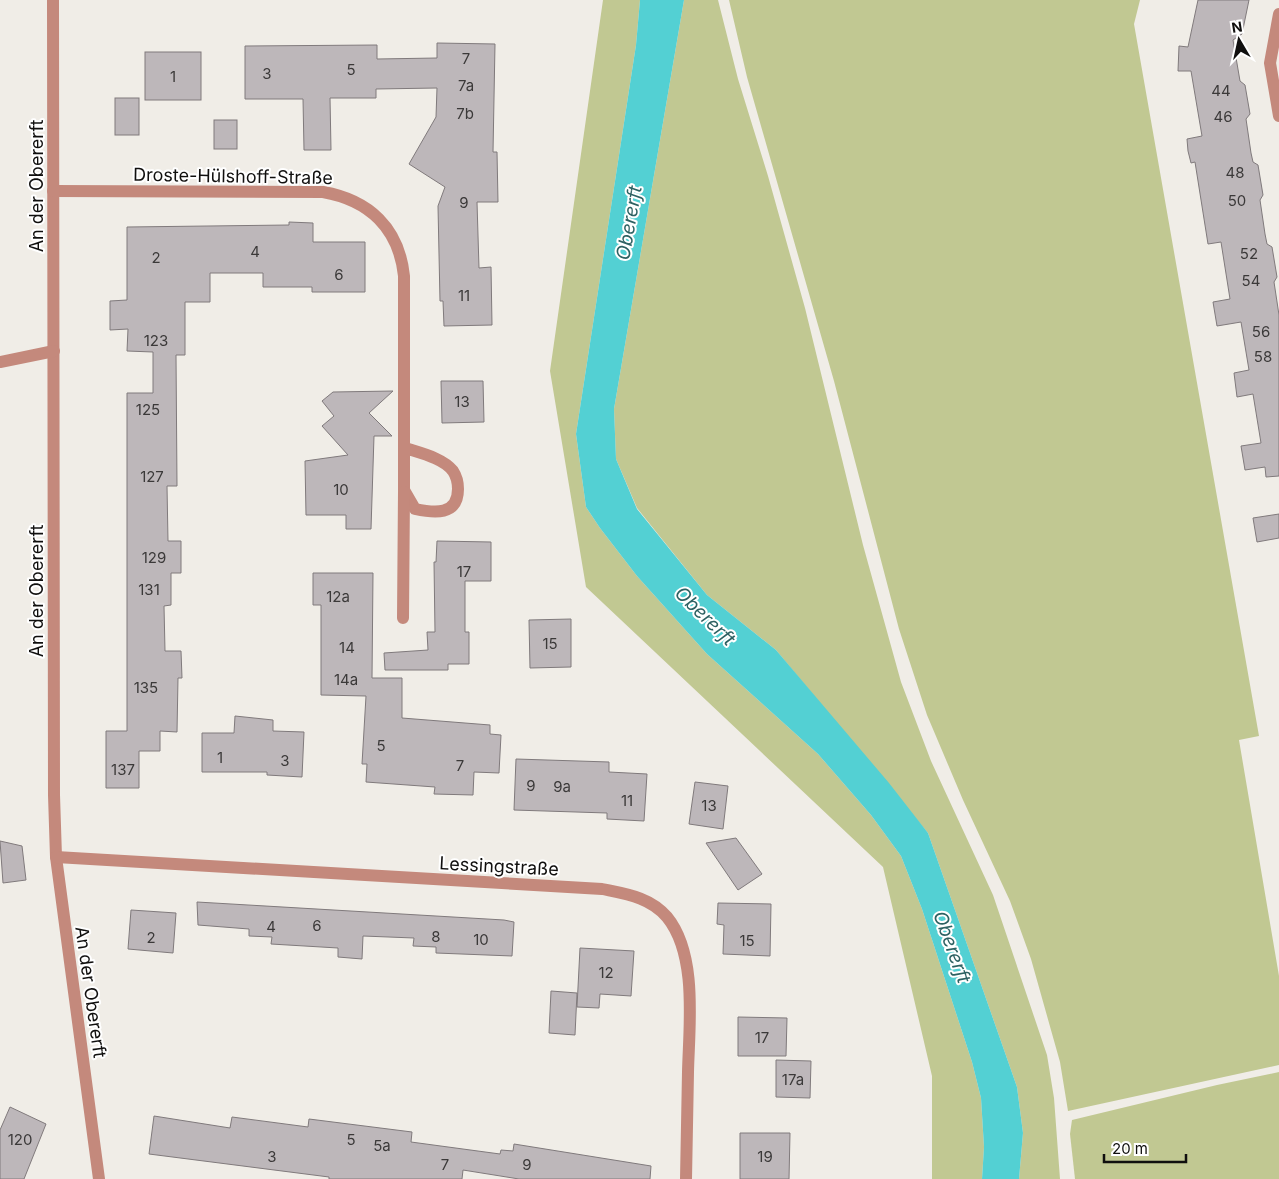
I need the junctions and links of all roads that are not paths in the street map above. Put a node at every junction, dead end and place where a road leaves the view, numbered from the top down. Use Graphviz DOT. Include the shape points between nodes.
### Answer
graph roads {
  1 [pos="54,0"];
  2 [pos="1279,14"];
  3 [pos="1279,116"];
  4 [pos="54,191"];
  5 [pos="54,351"];
  6 [pos="0,362"];
  7 [pos="405,448"];
  8 [pos="404,490"];
  9 [pos="403,618"];
  10 [pos="56,857"];
  11 [pos="99,1179"];
  12 [pos="686,1179"];
  1 -- 4 [label="street, An der Obererft"];
  2 -- 3 [label="street" via="1270,63"];
  4 -- 5 [label="street, An der Obererft"];
  4 -- 7 [label="street, Droste-Hülshoff-Straße" via="322,192 343,196 376,215 397,243 402,257 406,292"];
  5 -- 6 [label="street"];
  5 -- 10 [label="street, An der Obererft"];
  7 -- 8 [label="street, Droste-Hülshoff-Straße"];
  7 -- 8 [label="street" via="437,460 452,470 458,480 458,497 451,508 431,513 415,509"];
  8 -- 9 [label="street, Droste-Hülshoff-Straße"];
  10 -- 11 [label="street, An der Obererft"];
  10 -- 12 [label="street, Lessingstraße" via="602,889 642,898 655,906 674,926 686,969 689,996"];
}
